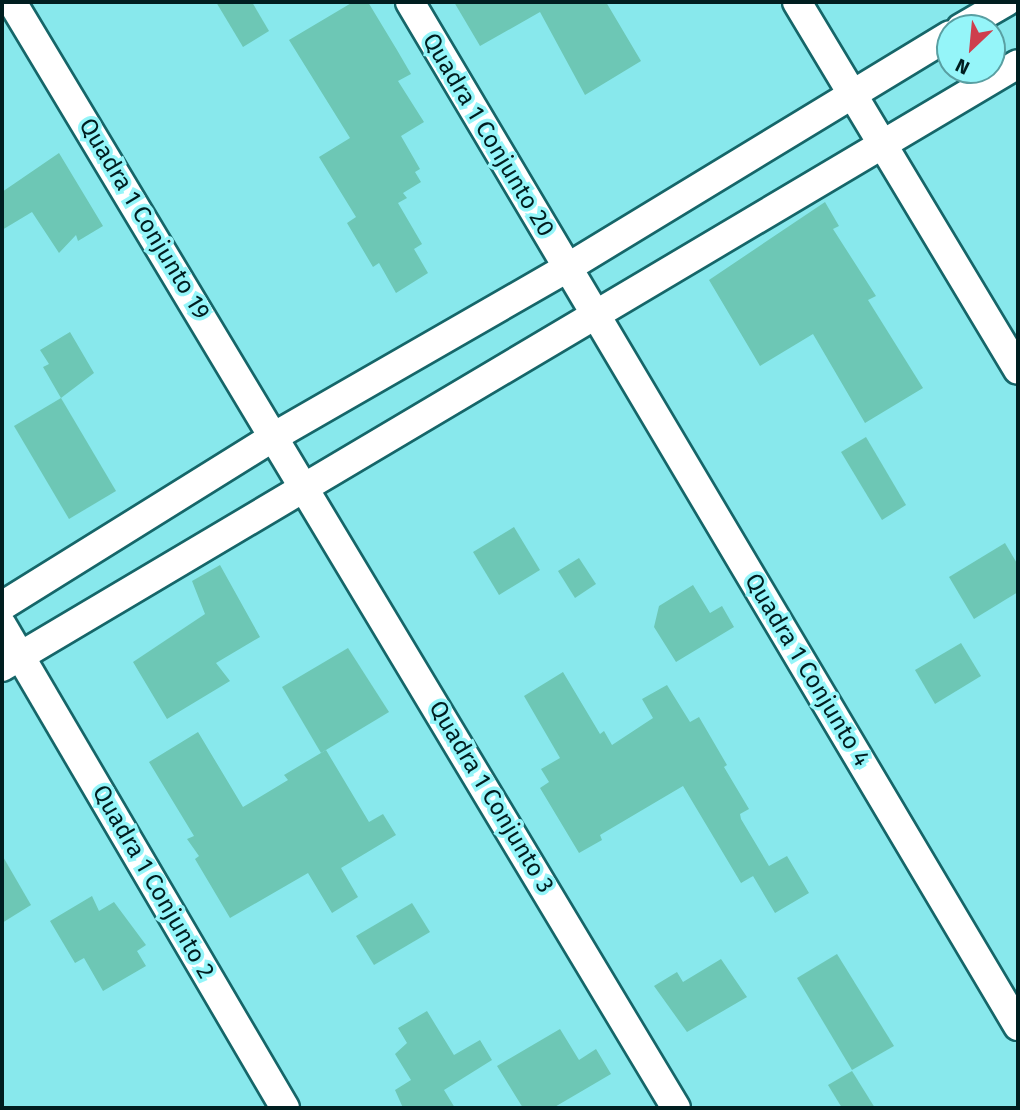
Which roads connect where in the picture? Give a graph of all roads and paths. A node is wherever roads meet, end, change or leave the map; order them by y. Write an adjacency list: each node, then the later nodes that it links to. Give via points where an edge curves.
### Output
1 (12, 2): 13 (street, Quadra 1 Conjunto 19)
2 (410, 2): 10 (street, Quadra 1 Conjunto 20)
3 (797, 2): 8 (street)
4 (1006, 2): 5 (street)
5 (985, 14)
6 (936, 43): 8 (street)
7 (1018, 64): 9 (street)
8 (852, 92): 9 (street); 10 (street)
9 (884, 142): 11 (street); 12 (street)
10 (566, 268): 11 (street, Quadra 1 Conjunto 20); 13 (street)
11 (595, 313): 14 (street); 18 (street, Quadra 1 Conjunto 4)
12 (1018, 370)
13 (275, 436): 14 (street, Quadra 1 Conjunto 19); 15 (street)
14 (306, 486): 17 (street); 20 (street, Quadra 1 Conjunto 3)
15 (2, 607)
16 (2, 625): 17 (street, Quadra 1 Conjunto 2)
17 (11, 661): 19 (street, Quadra 1 Conjunto 2)
18 (1018, 1026)
19 (285, 1108)
20 (676, 1108)

